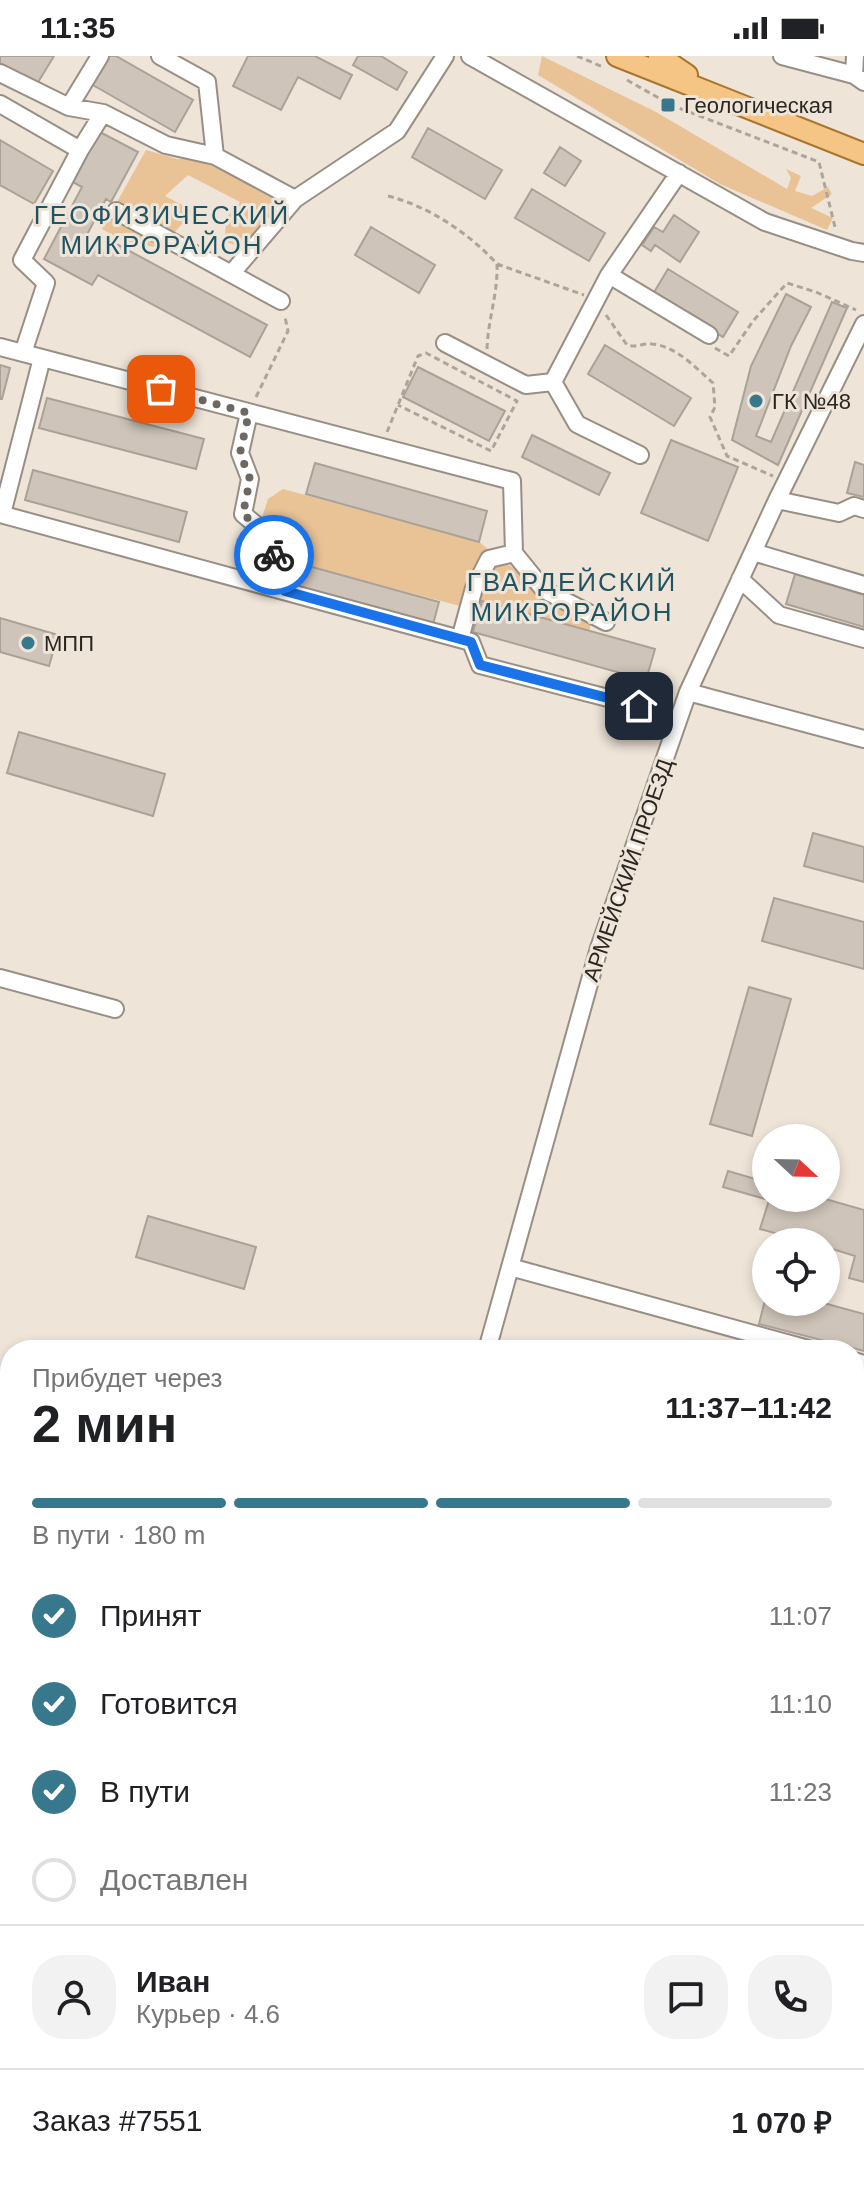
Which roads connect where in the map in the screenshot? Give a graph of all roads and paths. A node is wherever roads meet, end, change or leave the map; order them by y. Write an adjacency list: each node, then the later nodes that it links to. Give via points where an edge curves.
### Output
1 (100, 56): 15 (street)
2 (160, 56): 19 (street, via 207,82)
3 (445, 56): 22 (street, via 397,131)
4 (470, 56): 20 (street)
5 (577, 56): 10 (path)
6 (635, 56): 13 (main road)
7 (659, 56): 13 (main road)
8 (782, 56): 12 (street)
9 (855, 56): 12 (street)
10 (612, 66): 13 (main road); 24 (path, via 671,105 819,162)
11 (0, 73): 15 (street)
12 (859, 79)
13 (720, 97): 18 (main road)
14 (0, 104): 17 (street)
15 (69, 107): 16 (street)
16 (103, 113): 17 (street); 19 (street, via 166,145)
17 (80, 150): 36 (street, via 22,260 46,283)
18 (864, 154)
19 (215, 156): 22 (street)
20 (679, 173): 24 (street, via 765,222); 28 (street)
21 (388, 196): 26 (path, via 451,224)
22 (295, 199): 27 (street)
23 (116, 211): 27 (street)
24 (839, 246): 25 (street)
25 (864, 253)
26 (497, 264): 29 (path); 38 (path)
27 (231, 274): 30 (street)
28 (609, 275): 29 (street); 33 (street)
29 (596, 299): 39 (street); 45 (path, via 627,345 658,345 682,356 713,383 715,407 710,417 727,456)
30 (281, 301): 42 (path, via 288,331)
31 (864, 314): 33 (path, via 787,283 729,356)
32 (864, 324): 45 (street, АРМЕЙСКИЙ ПРОЕЗД)
33 (707, 338)
34 (445, 343): 38 (street)
35 (0, 347): 36 (street)
36 (23, 353): 37 (street)
37 (42, 358): 42 (street); 48 (street)
38 (487, 365): 39 (street, via 526,385); 40 (path)
39 (553, 382): 44 (street, via 577,424)
40 (486, 384): 41 (path, via 426,353 418,356); 41 (path, via 517,401 491,451)
41 (398, 405): 43 (path)
42 (249, 413): 43 (street); 53 (street, via 240,453 250,479 243,514 268,535)
43 (381, 447): 50 (street, via 512,481)
44 (640, 455)
45 (786, 482): 46 (street, АРМЕЙСКИЙ ПРОЕЗД)
46 (777, 500): 47 (street, via 839,513 854,506); 49 (street, АРМЕЙСКИЙ ПРОЕЗД)
47 (864, 509)
48 (1, 514): 53 (street)
49 (753, 552): 51 (street, АРМЕЙСКИЙ ПРОЕЗД); 52 (street)
50 (514, 553): 54 (street, via 544,590); 55 (street, via 489,559 474,588)
51 (740, 579): 56 (street, via 779,615); 57 (street, АРМЕЙСКИЙ ПРОЕЗД)
52 (864, 585)
53 (285, 591): 55 (street)
54 (606, 622)
55 (460, 639): 58 (street, via 471,642 480,665)
56 (864, 639)
57 (688, 692): 59 (street); 62 (street, АРМЕЙСКИЙ ПРОЕЗД, via 599,948)
58 (639, 706)
59 (864, 739)
60 (0, 978): 61 (street)
61 (115, 1009)
62 (510, 1267): 63 (street, АРМЕЙСКИЙ ПРОЕЗД); 64 (street)
63 (490, 1340)
64 (776, 1340)

